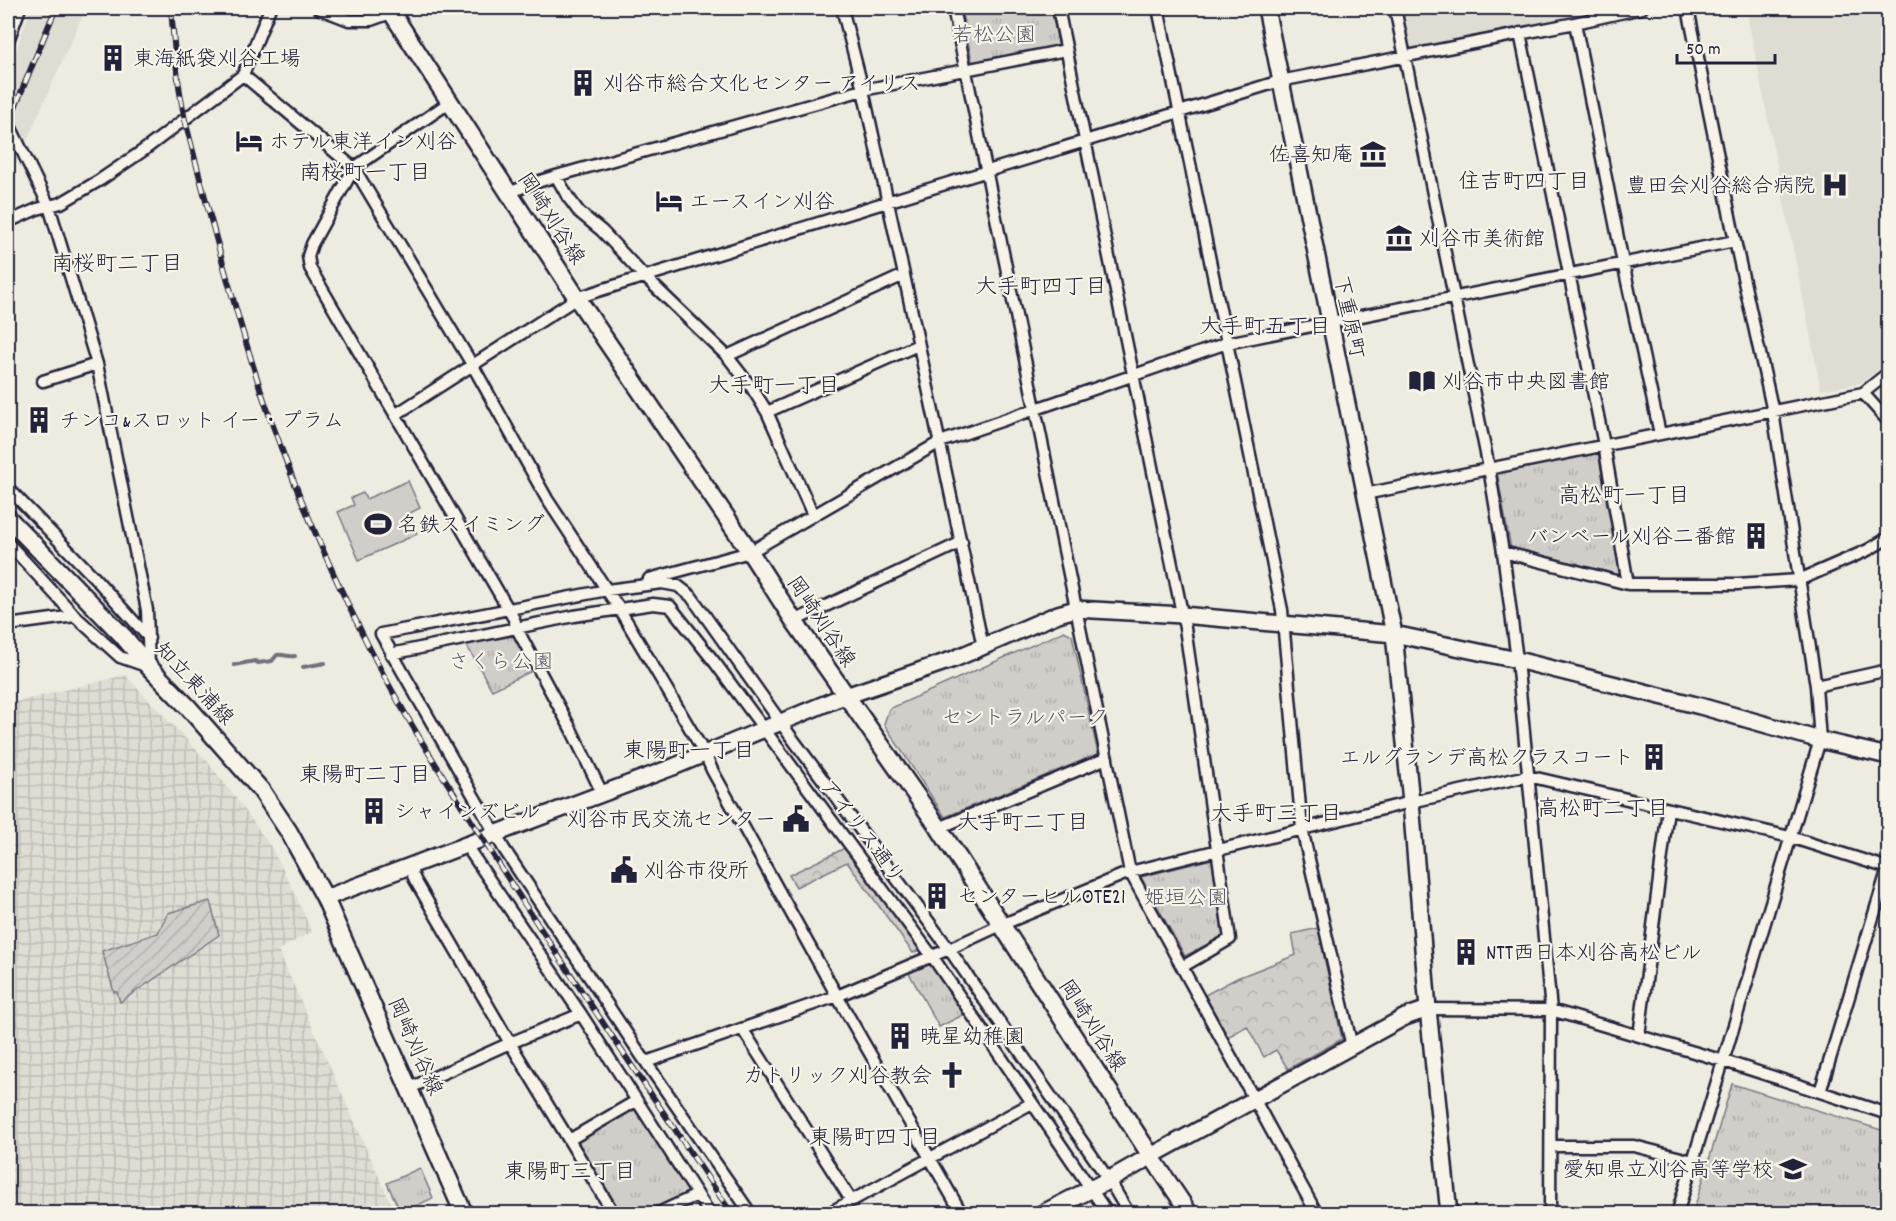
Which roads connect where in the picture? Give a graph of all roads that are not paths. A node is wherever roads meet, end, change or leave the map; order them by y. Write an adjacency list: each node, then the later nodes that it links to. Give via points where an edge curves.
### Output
1 (20, 8): 15 (street)
2 (270, 8): 19 (street)
3 (318, 8): 12 (street, via 349,20 371,20)
4 (842, 8): 21 (street)
5 (952, 8): 18 (street)
6 (1058, 8): 16 (street)
7 (1158, 8): 23 (street)
8 (1266, 8): 20 (street, 下重原町)
9 (1395, 8): 17 (street)
10 (1642, 8): 13 (street)
11 (1688, 8): 33 (street)
12 (396, 9): 22 (main road, 岡崎刈谷線)
13 (1575, 23): 14 (street); 34 (street)
14 (1520, 33): 17 (street); 36 (street)
15 (8, 41)
16 (1066, 50): 18 (street); 25 (street)
17 (1405, 57): 20 (street); 38 (street)
18 (965, 71): 21 (street); 27 (street)
19 (243, 75): 26 (street); 31 (street, via 100,180)
20 (1280, 81): 23 (street); 40 (street, 下重原町)
21 (863, 90): 28 (street); 30 (street)
22 (450, 102): 26 (street); 29 (main road, 岡崎刈谷線)
23 (1178, 112): 25 (street); 41 (street)
24 (8, 122): 31 (street)
25 (1085, 140): 27 (street); 47 (street)
26 (354, 168): 45 (street); 53 (street, via 308,256 310,268)
27 (986, 171): 30 (street); 50 (street)
28 (556, 176): 29 (street); 37 (street, via 579,212)
29 (509, 193): 39 (main road, 岡崎刈谷線)
30 (888, 201): 35 (street); 37 (street)
31 (49, 206): 32 (street); 44 (street)
32 (8, 222)
33 (1735, 241): 34 (street); 52 (street)
34 (1623, 263): 36 (street); 55 (street)
35 (904, 275): 42 (street); 43 (street)
36 (1568, 275): 38 (street); 57 (street)
37 (644, 276): 39 (street); 43 (street)
38 (1453, 297): 40 (street); 58 (street)
39 (577, 298): 45 (street); 66 (main road, 岡崎刈谷線)
40 (1330, 322): 41 (street); 60 (street, 下重原町)
41 (1227, 343): 47 (street); 77 (street)
42 (918, 345): 51 (street); 56 (street)
43 (727, 356): 51 (street)
44 (97, 364): 48 (street); 81 (street, via 147,610)
45 (473, 366): 53 (street); 70 (street, via 547,499)
46 (1888, 373): 49 (street)
47 (1134, 376): 50 (street); 74 (street)
48 (43, 381)
49 (1863, 393): 52 (street); 54 (street)
50 (1034, 410): 56 (street); 72 (street)
51 (767, 412): 61 (street)
52 (1773, 412): 55 (street); 68 (street)
53 (395, 415): 71 (street)
54 (1888, 421)
55 (1660, 434): 57 (street)
56 (939, 442): 61 (street); 64 (street)
57 (1604, 445): 58 (street); 69 (street)
58 (1490, 468): 60 (street); 67 (street)
59 (8, 488): 81 (street)
60 (1365, 494): 80 (street, 下重原町)
61 (813, 515): 66 (street)
62 (8, 518): 85 (main road, 知立東浦線)
63 (1888, 538): 68 (street)
64 (962, 542): 76 (street); 82 (street)
65 (8, 543): 75 (street)
66 (750, 552): 70 (street); 76 (main road, 岡崎刈谷線)
67 (1503, 552): 69 (street); 84 (street)
68 (1799, 579): 69 (street, via 1737,584); 87 (street)
69 (1628, 584)
70 (607, 590): 71 (street); 73 (street); 89 (street, via 662,583 678,586 691,596)
71 (508, 609): 79 (street); 83 (street, via 381,634)
72 (1076, 609): 74 (street); 82 (street); 94 (street)
73 (620, 610): 79 (street); 90 (street, アイリス通り, via 653,604 670,606); 92 (street)
74 (1182, 615): 77 (street); 104 (street)
75 (75, 616): 78 (street); 85 (street, via 120,657)
76 (794, 621): 88 (main road, 岡崎刈谷線)
77 (1283, 624): 80 (street); 100 (street)
78 (8, 625)
79 (517, 628): 83 (street); 96 (street)
80 (1394, 634): 84 (street); 97 (street, 下重原町)
81 (149, 639): 85 (street)
82 (983, 647): 88 (street)
83 (391, 654): 101 (street)
84 (1517, 660): 91 (street); 95 (street)
85 (149, 667): 107 (main road, 知立東浦線, via 261,790)
86 (1888, 670): 87 (street)
87 (1816, 686): 91 (street)
88 (846, 696): 89 (street); 99 (main road, 岡崎刈谷線)
89 (781, 722): 90 (street); 109 (street)
90 (763, 729): 92 (street); 110 (street, アイリス通り)
91 (1820, 740): 93 (street); 102 (street)
92 (705, 754): 96 (street); 112 (street)
93 (1888, 756)
94 (1107, 758): 99 (street); 106 (street)
95 (1528, 776): 97 (street); 98 (street); 114 (street)
96 (602, 794): 101 (street)
97 (1412, 802): 100 (street); 113 (street, 下重原町)
98 (1668, 809): 102 (street); 117 (street)
99 (939, 828): 108 (main road, 岡崎刈谷線)
100 (1302, 829): 104 (street); 119 (street)
101 (495, 833): 103 (street); 121 (street)
102 (1790, 837): 120 (street); 123 (street, via 1888,868)
103 (465, 844): 105 (street); 115 (street)
104 (1217, 851): 106 (street); 111 (street, via 1230,939)
105 (409, 867): 107 (street); 118 (street)
106 (1130, 872): 108 (street); 111 (street)
107 (325, 898): 122 (main road, 岡崎刈谷線)
108 (1000, 925): 109 (street); 130 (main road, 岡崎刈谷線)
109 (949, 949): 110 (street); 133 (street)
110 (932, 956): 112 (street); 126 (street, アイリス通り)
111 (1182, 967): 124 (street)
112 (837, 996): 116 (street); 131 (street)
113 (1428, 1009): 114 (street); 119 (street, via 1405,1017); 149 (street, 下重原町)
114 (1551, 1010): 117 (street); 129 (street)
115 (581, 1014): 118 (street); 125 (street)
116 (743, 1030): 121 (street); 136 (street)
117 (1639, 1036): 120 (street)
118 (510, 1043): 122 (street); 128 (street)
119 (1352, 1047): 124 (street)
120 (1724, 1061): 123 (street); 132 (street)
121 (646, 1062): 141 (street)
122 (410, 1088): 137 (main road, 岡崎刈谷線)
123 (1820, 1092): 127 (street)
124 (1253, 1100): 130 (street); 148 (street)
125 (636, 1101): 128 (street); 135 (street)
126 (1032, 1103): 131 (street); 134 (street, アイリス通り)
127 (1888, 1114)
128 (569, 1140): 138 (street)
129 (1551, 1146): 132 (street, via 1634,1146); 150 (street)
130 (1151, 1156): 133 (main road); 147 (street)
131 (929, 1157): 136 (street); 143 (street)
132 (1693, 1161): 151 (street)
133 (1108, 1180): 134 (main road); 146 (street)
134 (1091, 1189): 144 (main road); 145 (street, アイリス通り)
135 (697, 1195): 139 (street); 140 (street)
136 (851, 1200): 142 (street)
137 (464, 1214)
138 (614, 1214)
139 (656, 1214)
140 (710, 1214)
141 (751, 1214)
142 (827, 1214)
143 (962, 1214)
144 (1042, 1214)
145 (1108, 1214)
146 (1129, 1214)
147 (1190, 1214)
148 (1317, 1214)
149 (1449, 1214)
150 (1550, 1214)
151 (1677, 1214)

